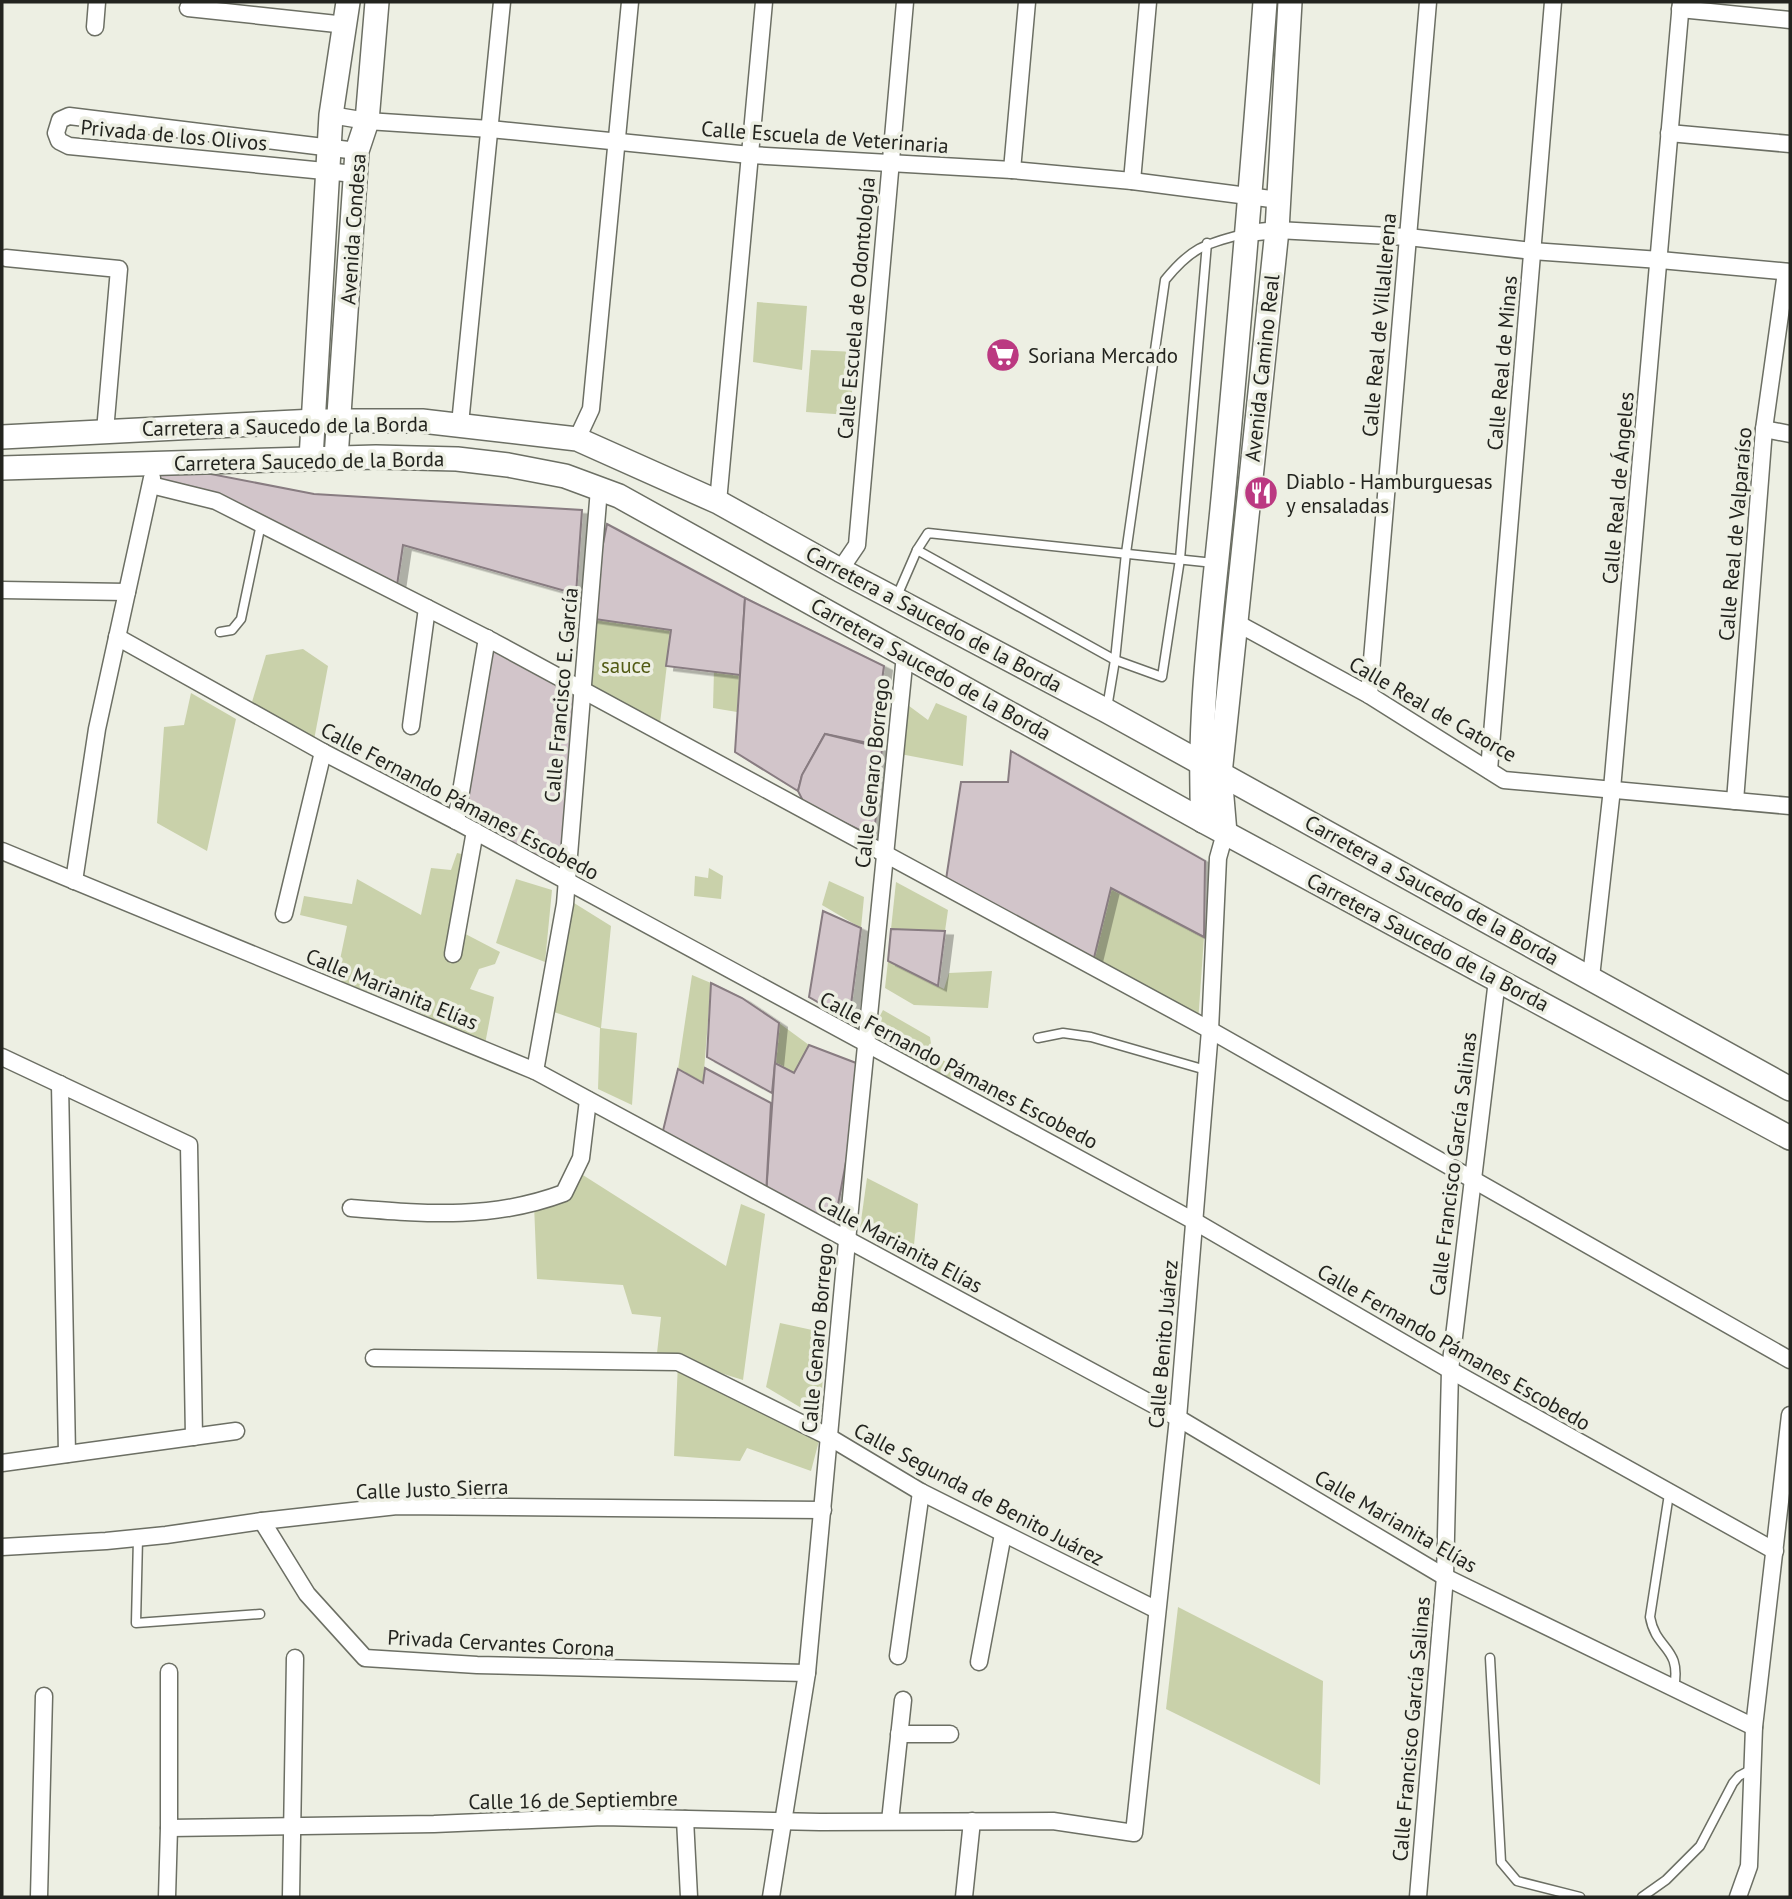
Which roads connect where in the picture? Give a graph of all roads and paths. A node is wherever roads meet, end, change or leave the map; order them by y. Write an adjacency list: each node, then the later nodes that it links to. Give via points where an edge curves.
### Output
1 (97, 2): 17 (street)
2 (377, 2): 19 (street, Avenida Condesa)
3 (502, 2): 21 (street)
4 (630, 2): 24 (street)
5 (764, 2): 27 (street)
6 (905, 2): 30 (street, Calle Escuela de Odontología)
7 (1027, 2): 32 (street)
8 (1148, 2): 33 (street)
9 (1265, 2): 34 (street, Avenida Camino Real)
10 (1290, 2): 35 (street, Avenida Camino Real)
11 (1428, 2): 38 (street, Calle Real de Villallerena)
12 (1553, 2): 40 (street, Calle Real de Minas)
13 (1681, 5): 16 (street); 22 (street, Calle Real de Ángeles)
14 (188, 8): 15 (street)
15 (347, 13): 18 (street, Avenida Condesa)
16 (1790, 20)
17 (94, 27)
18 (331, 115): 19 (street, Calle Escuela de Veterinaria); 28 (street, Avenida Condesa)
19 (367, 121): 21 (street, Calle Escuela de Veterinaria); 29 (street, Avenida Condesa)
20 (170, 128): 23 (street, Privada de los Olivos); 26 (street); 26 (street, Privada de los Olivos, via 69,116 60,120 55,133 69,146)
21 (489, 129): 24 (street, Calle Escuela de Veterinaria); 46 (street)
22 (1669, 132): 25 (street); 42 (street, Calle Real de Ángeles)
23 (281, 142): 28 (street, Privada de los Olivos); 31 (street)
24 (618, 142): 27 (street, Calle Escuela de Veterinaria); 51 (street, via 591,409)
25 (1790, 144)
26 (166, 155): 31 (street, Privada de los Olivos)
27 (750, 155): 30 (street, Calle Escuela de Veterinaria); 57 (street)
28 (329, 159): 29 (street); 29 (street); 31 (street, Privada de los Olivos); 44 (street, Avenida Condesa)
29 (356, 163): 45 (street, Avenida Condesa)
30 (890, 164): 32 (street, Calle Escuela de Veterinaria); 64 (street, Calle Escuela de Odontología, via 857,545)
31 (279, 166)
32 (1012, 170): 33 (street, Calle Escuela de Veterinaria)
33 (1132, 181): 34 (street, Calle Escuela de Veterinaria)
34 (1251, 196): 35 (street, Calle Escuela de Veterinaria); 37 (street, Avenida Camino Real)
35 (1279, 200): 36 (street, Avenida Camino Real)
36 (1277, 230): 37 (street); 38 (street); 63 (street, Avenida Camino Real)
37 (1248, 233): 39 (lane); 62 (street, Avenida Camino Real)
38 (1408, 237): 40 (street); 76 (street, Calle Real de Villallerena)
39 (1207, 243): 60 (lane, via 1183,258 1165,280); 61 (lane)
40 (1532, 251): 42 (street); 81 (street, Calle Real de Minas)
41 (6, 258): 48 (street, via 119,269)
42 (1660, 260): 43 (street); 82 (street, Calle Real de Ángeles)
43 (1788, 272): 47 (street, Calle Real de Valparaíso)
44 (315, 421): 45 (street, Carretera a Saucedo de la Borda); 48 (street, Carretera a Saucedo de la Borda); 52 (street, Avenida Condesa)
45 (340, 422): 46 (street, Carretera a Saucedo de la Borda); 53 (street, Avenida Condesa)
46 (460, 424): 51 (street, Carretera a Saucedo de la Borda)
47 (1764, 429): 49 (street); 83 (street, Calle Real de Valparaíso)
48 (105, 431): 50 (street, Carretera a Saucedo de la Borda)
49 (1790, 434)
50 (2, 437)
51 (577, 439): 57 (street, Carretera a Saucedo de la Borda)
52 (311, 458): 53 (street, Carretera Saucedo de la Borda); 55 (street, Carretera Saucedo de la Borda)
53 (336, 458): 56 (street, Carretera Saucedo de la Borda, via 470,461 565,476)
54 (2, 467): 55 (street, Carretera Saucedo de la Borda)
55 (152, 474): 58 (street); 66 (street)
56 (599, 488): 73 (street, Carretera Saucedo de la Borda); 75 (street, Calle Francisco E. García)
57 (718, 502): 64 (street, Carretera a Saucedo de la Borda)
58 (261, 524): 68 (street); 70 (lane, via 241,619 232,630)
59 (917, 550): 60 (lane, via 928,533); 67 (lane); 74 (lane)
60 (1126, 553): 61 (lane); 74 (lane)
61 (1180, 559): 62 (lane); 74 (lane, via 1162,677)
62 (1217, 563): 63 (lane); 80 (street, Avenida Camino Real, via 1210,630)
63 (1241, 565): 69 (street, Avenida Camino Real)
64 (840, 570): 67 (street, Carretera a Saucedo de la Borda)
65 (2, 590): 66 (street)
66 (127, 592): 71 (street)
67 (895, 599): 77 (street, Carretera a Saucedo de la Borda)
68 (427, 608): 72 (street); 78 (street)
69 (1235, 622): 76 (street, Calle Real de Catorce); 80 (street, Avenida Camino Real)
70 (220, 632)
71 (117, 637): 79 (street, Calle Fernando Pámanes Escobedo); 92 (street, via 97,729)
72 (487, 638): 75 (street); 85 (street)
73 (905, 655): 86 (street, Carretera Saucedo de la Borda); 90 (street, Calle Genaro Borrego)
74 (1115, 660): 77 (lane)
75 (582, 690): 90 (street); 93 (street, Calle Francisco E. García)
76 (1368, 695): 81 (street, Calle Real de Catorce)
77 (1107, 711): 80 (street, Carretera a Saucedo de la Borda)
78 (411, 726)
79 (323, 751): 85 (street, Calle Fernando Pámanes Escobedo); 94 (street)
80 (1210, 769): 86 (street); 88 (street); 96 (street, Carretera a Saucedo de la Borda)
81 (1489, 770): 82 (street, Calle Real de Catorce, via 1504,780)
82 (1612, 789): 83 (street, Calle Real de Catorce); 96 (street, Calle Real de Ángeles)
83 (1735, 801): 84 (street, Calle Real de Catorce)
84 (1790, 806)
85 (456, 821): 87 (street, Calle Fernando Pámanes Escobedo)
86 (1203, 821): 88 (street, Carretera Saucedo de la Borda); 91 (street, Calle Benito Juárez)
87 (475, 831): 93 (street, Calle Fernando Pámanes Escobedo); 95 (street)
88 (1225, 833): 91 (street, Calle Benito Juárez); 97 (street, Carretera Saucedo de la Borda)
89 (2, 851): 92 (street, Calle Marianita Elías)
90 (885, 854): 98 (street); 100 (street, Calle Genaro Borrego)
91 (1218, 858): 98 (street, Calle Benito Juárez)
92 (74, 881): 103 (street, Calle Marianita Elías)
93 (567, 881): 100 (street, Calle Fernando Pámanes Escobedo); 103 (street, Calle Francisco E. García)
94 (284, 914)
95 (453, 954)
96 (1591, 977): 105 (street, Carretera a Saucedo de la Borda)
97 (1497, 980): 107 (street, Carretera Saucedo de la Borda); 108 (street, Calle Francisco García Salinas)
98 (1210, 1030): 102 (street, Calle Benito Juárez); 108 (street)
99 (1038, 1038): 102 (lane, via 1063,1033 1091,1037)
100 (866, 1043): 110 (street, Calle Fernando Pámanes Escobedo); 111 (street, Calle Genaro Borrego)
101 (2, 1056): 104 (street)
102 (1206, 1070): 110 (street, Calle Benito Juárez)
103 (535, 1071): 106 (street, Calle Marianita Elías)
104 (60, 1084): 118 (street, via 189,1145); 120 (street)
105 (1790, 1089)
106 (588, 1100): 109 (street, via 581,1158 564,1193 534,1205 486,1212 435,1215); 111 (street, Calle Marianita Elías)
107 (1790, 1138)
108 (1471, 1180): 113 (street); 114 (street, Calle Francisco García Salinas)
109 (351, 1208)
110 (1194, 1221): 114 (street, Calle Fernando Pámanes Escobedo); 116 (street, Calle Benito Juárez)
111 (847, 1239): 116 (street, Calle Marianita Elías); 119 (street, Calle Genaro Borrego)
112 (374, 1358): 119 (street, Calle Segunda de Benito Juárez, via 678,1362)
113 (1790, 1360)
114 (1450, 1370): 123 (street, Calle Fernando Pámanes Escobedo); 130 (street, Calle Francisco García Salinas)
115 (1790, 1415): 129 (street)
116 (1178, 1418): 130 (street, Calle Marianita Elías); 131 (street, Calle Benito Juárez)
117 (236, 1431): 118 (street)
118 (194, 1437): 120 (street)
119 (828, 1437): 122 (street, Calle Segunda de Benito Juárez); 124 (street, Calle Genaro Borrego)
120 (67, 1454): 121 (street)
121 (2, 1463)
122 (921, 1492): 126 (street, Calle Segunda de Benito Juárez); 133 (street)
123 (1669, 1494): 129 (street, Calle Fernando Pámanes Escobedo); 139 (lane, via 1650,1618 1652,1629 1676,1662)
124 (822, 1510): 125 (street, Calle Justo Sierra, via 397,1506); 138 (street, Calle Genaro Borrego)
125 (262, 1521): 127 (street, Calle Justo Sierra); 138 (street, Privada Cervantes Corona, via 307,1594 365,1658)
126 (1003, 1534): 131 (street, Calle Segunda de Benito Juárez); 136 (street)
127 (138, 1538): 128 (street, Calle Justo Sierra); 132 (lane, via 136,1623)
128 (2, 1547)
129 (1775, 1551): 142 (street)
130 (1446, 1577): 139 (street, Calle Marianita Elías); 159 (street, Calle Francisco García Salinas)
131 (1157, 1611): 152 (street, Calle Benito Juárez)
132 (260, 1614)
133 (898, 1656)
134 (295, 1658): 150 (street)
135 (1490, 1658): 160 (lane, via 1501,1862 1517,1881)
136 (979, 1662)
137 (169, 1672): 151 (street)
138 (807, 1673): 147 (street, Calle Genaro Borrego)
139 (1674, 1688): 142 (street, Calle Marianita Elías)
140 (44, 1696): 153 (street)
141 (903, 1700): 143 (street)
142 (1754, 1727): 145 (street)
143 (899, 1734): 144 (street); 148 (street)
144 (950, 1734)
145 (1752, 1769): 161 (lane, via 1733,1783 1700,1846); 162 (street, via 1749,1866)
146 (685, 1819): 147 (street, Calle 16 de Septiembre); 150 (street, Calle 16 de Septiembre); 156 (street)
147 (785, 1821): 148 (street, Calle 16 de Septiembre); 157 (street, Calle Genaro Borrego)
148 (890, 1821): 149 (street, Calle 16 de Septiembre)
149 (972, 1821): 152 (street, Calle 16 de Septiembre, via 1053,1821); 158 (street)
150 (290, 1826): 151 (street, Calle 16 de Septiembre); 155 (street)
151 (169, 1828): 154 (street)
152 (1134, 1833)
153 (39, 1897)
154 (167, 1897)
155 (290, 1897)
156 (689, 1897)
157 (771, 1897)
158 (964, 1897)
159 (1418, 1897)
160 (1580, 1897)
161 (1642, 1897)
162 (1738, 1897)

